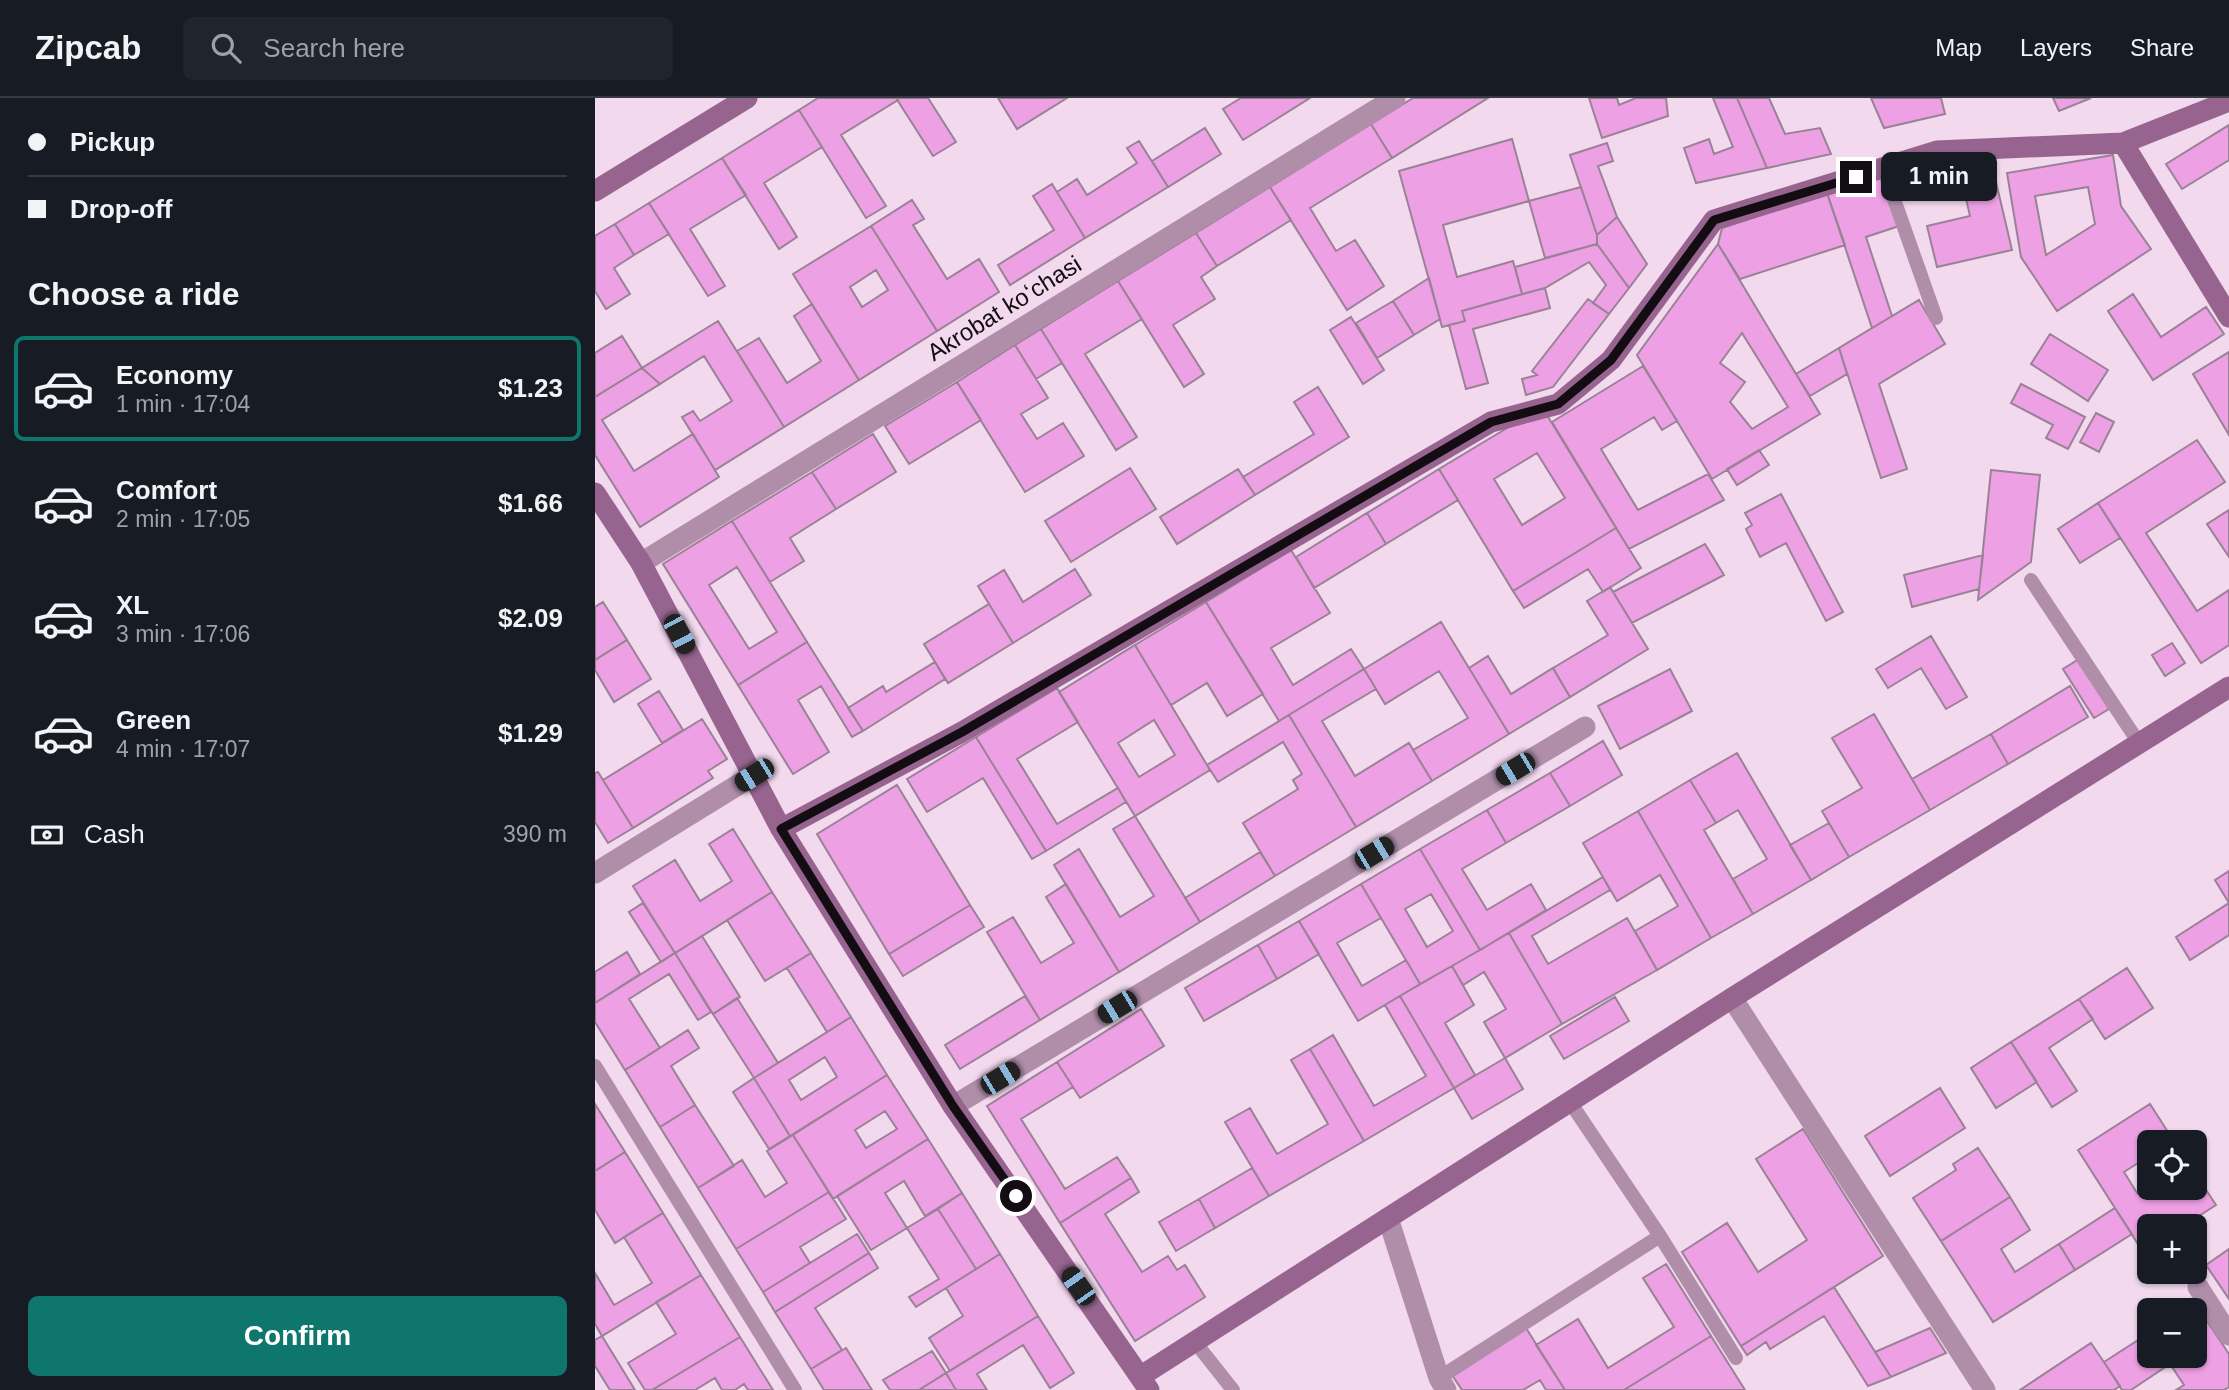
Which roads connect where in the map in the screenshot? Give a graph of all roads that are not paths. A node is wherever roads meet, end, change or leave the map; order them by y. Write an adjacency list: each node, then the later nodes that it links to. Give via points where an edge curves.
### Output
1 (747, 98): 6 (street)
2 (1395, 98): 10 (street, Akrobat koʻchasi)
3 (2229, 101): 4 (street)
4 (2123, 143): 5 (street, via 1937,151); 7 (street)
5 (1883, 168): 8 (lane); 16 (street, via 1714,220 1611,360 1558,404 1491,422 962,732)
6 (595, 191)
7 (2229, 317)
8 (1935, 318)
9 (595, 493): 10 (street)
10 (641, 563): 15 (street)
11 (2031, 580): 14 (lane)
12 (2229, 687): 14 (street)
13 (1585, 727): 21 (street)
14 (2139, 743): 18 (street)
15 (754, 775): 16 (street); 17 (street)
16 (781, 829): 21 (street)
17 (595, 873)
18 (1733, 998): 20 (street); 32 (street)
19 (595, 1066): 30 (lane)
20 (1570, 1102): 22 (street); 23 (lane)
21 (953, 1106): 28 (street)
22 (1388, 1218): 26 (street); 29 (street)
23 (1660, 1236): 27 (lane); 29 (lane)
24 (2198, 1287): 25 (street)
25 (2229, 1335)
26 (1195, 1342): 28 (street); 31 (lane)
27 (1736, 1358)
28 (1145, 1383)
29 (1443, 1384)
30 (795, 1390)
31 (1233, 1390)
32 (1985, 1390)

